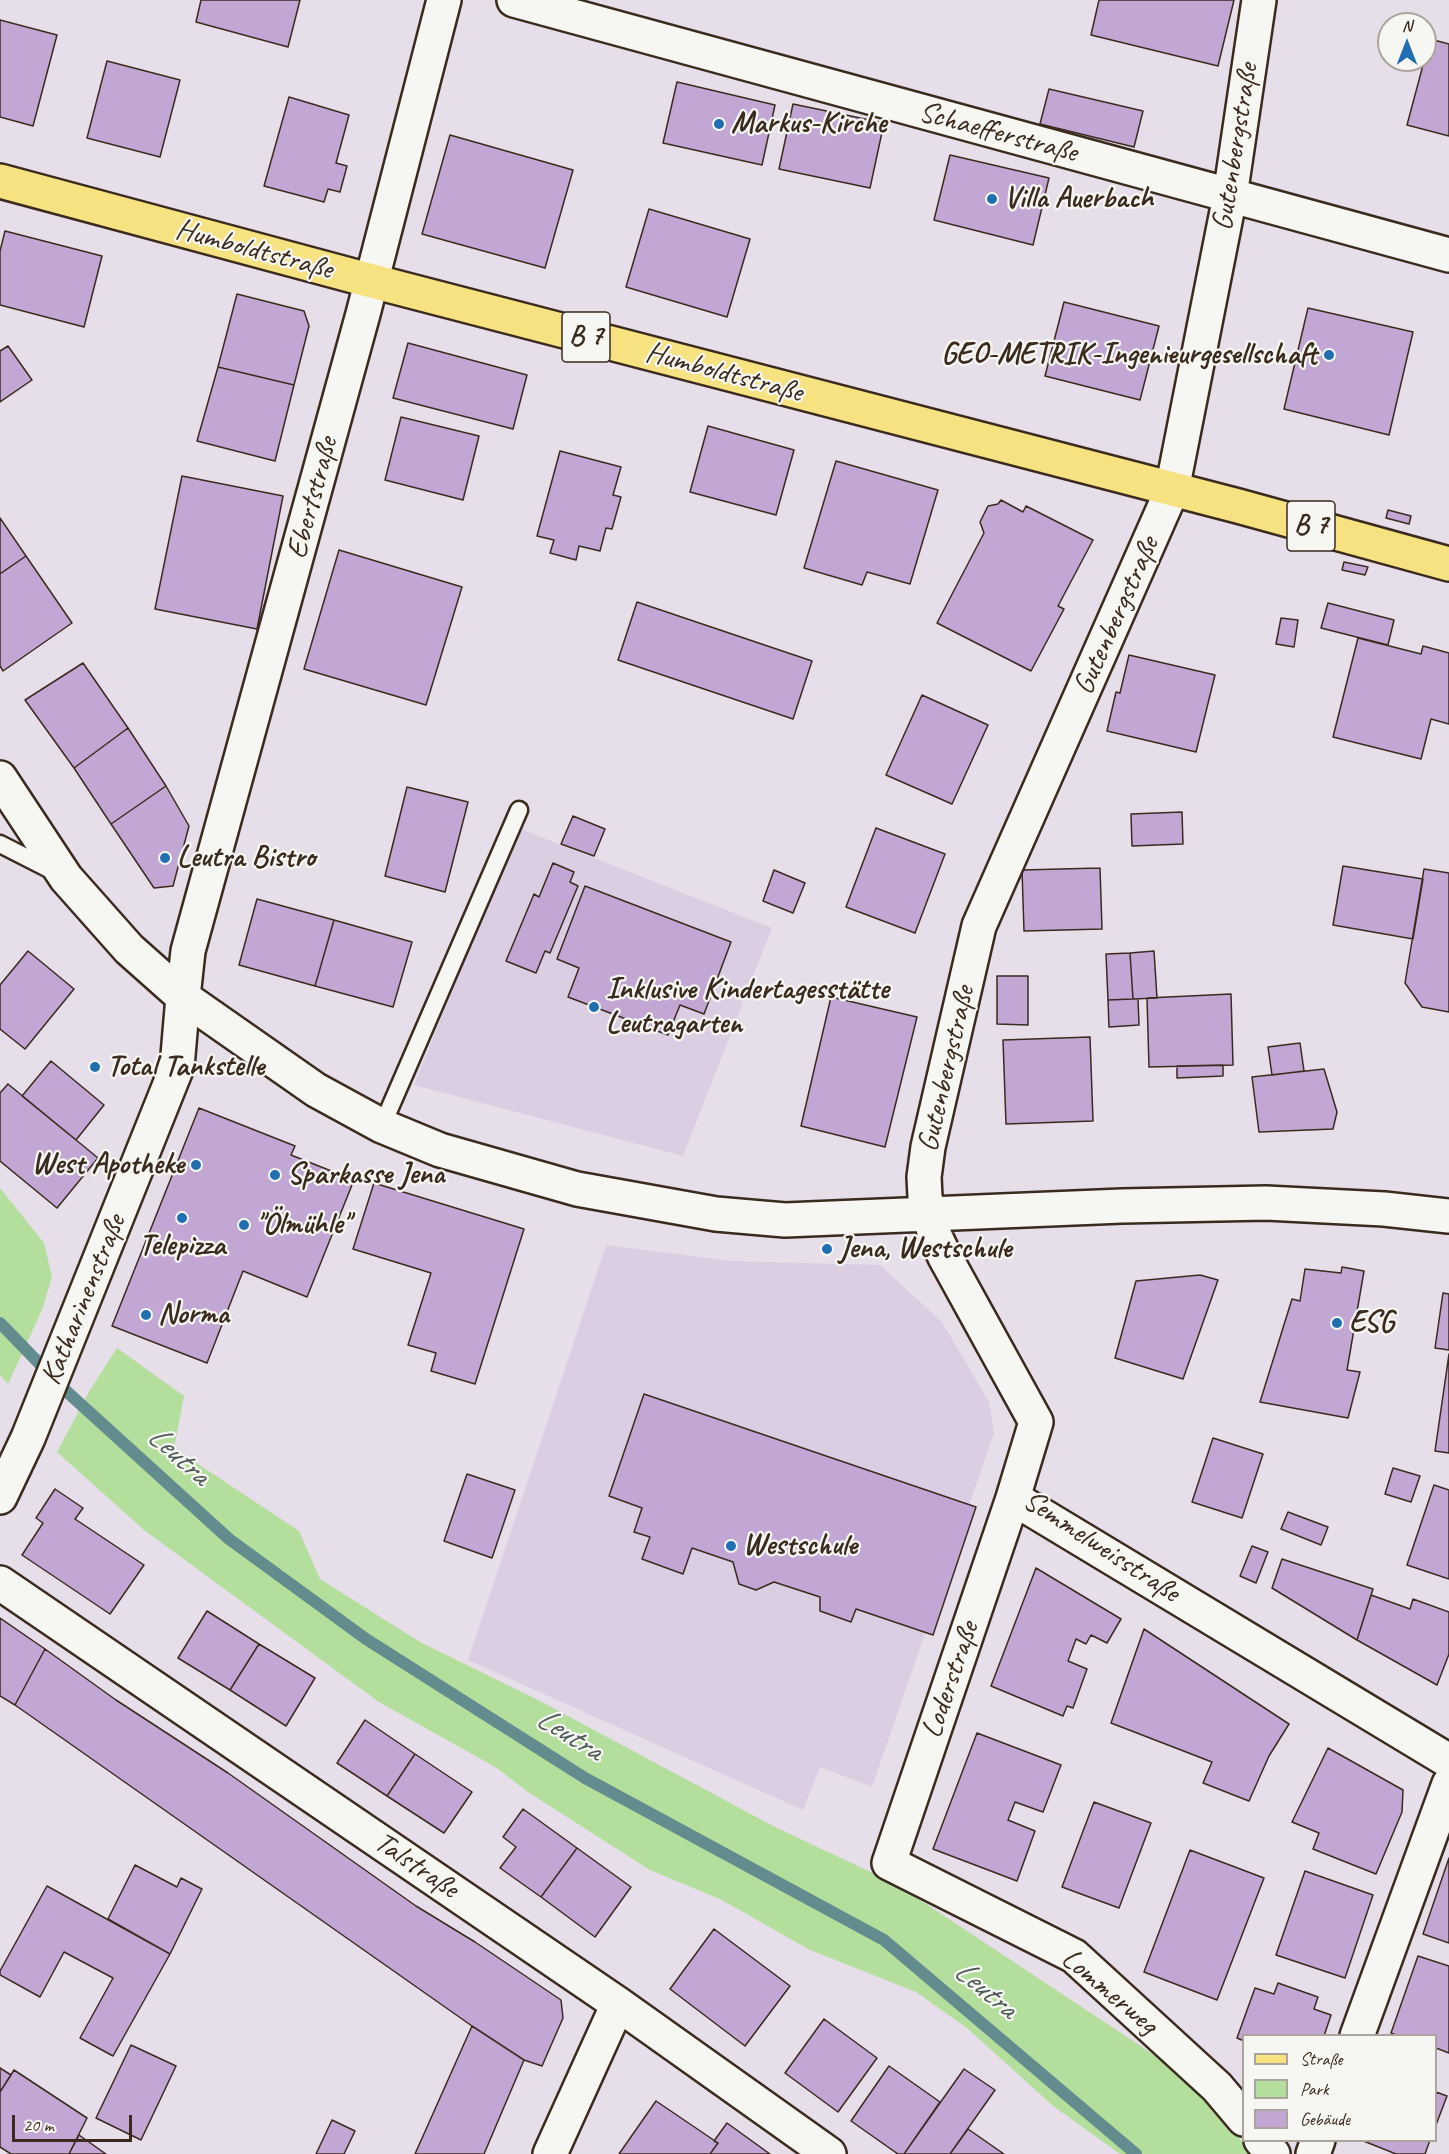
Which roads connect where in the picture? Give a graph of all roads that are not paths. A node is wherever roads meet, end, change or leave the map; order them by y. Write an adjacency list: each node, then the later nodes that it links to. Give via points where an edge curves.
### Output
1 (444, 0): 7 (street, Ebertstraße)
2 (514, 0): 5 (street, Schaefferstraße)
3 (1259, 0): 5 (street, Gutenbergstraße)
4 (0, 181): 7 (main road, Humboldtstraße / B 7)
5 (1230, 196): 6 (street, Schaefferstraße); 8 (street, Gutenbergstraße)
6 (1449, 255)
7 (372, 281): 8 (main road, Humboldtstraße / B 7); 14 (street, Ebertstraße, via 189,951)
8 (1172, 490): 9 (main road, Humboldtstraße / B 7); 16 (street, Gutenbergstraße, via 979,926 928,1147 924,1197)
9 (1449, 564)
10 (0, 778): 13 (street)
11 (519, 810): 15 (lane)
12 (0, 844): 13 (lane)
13 (66, 878): 14 (street, via 129,949)
14 (183, 997): 15 (street, via 316,1090); 18 (street, Katharinenstraße, via 177,1067 28,1438)
15 (382, 1126): 16 (street, via 440,1150 557,1184 716,1214 785,1220)
16 (929, 1215): 17 (street, via 1266,1203); 19 (street, Semmelweisstraße, via 945,1257 1036,1422)
17 (1449, 1216)
18 (0, 1497)
19 (1013, 1498): 21 (street, Semmelweisstraße); 23 (street, Loderstraße)
20 (0, 1583): 24 (street, Talstraße)
21 (1449, 1761)
22 (1449, 1784): 25 (street)
23 (889, 1863): 26 (street, Lommerweg, via 1074,1956 1217,2087)
24 (618, 2004): 28 (street); 29 (street, Talstraße)
25 (1358, 2034)
26 (1242, 2117)
27 (1263, 2142): 30 (street)
28 (550, 2154)
29 (829, 2154)
30 (1273, 2154)

